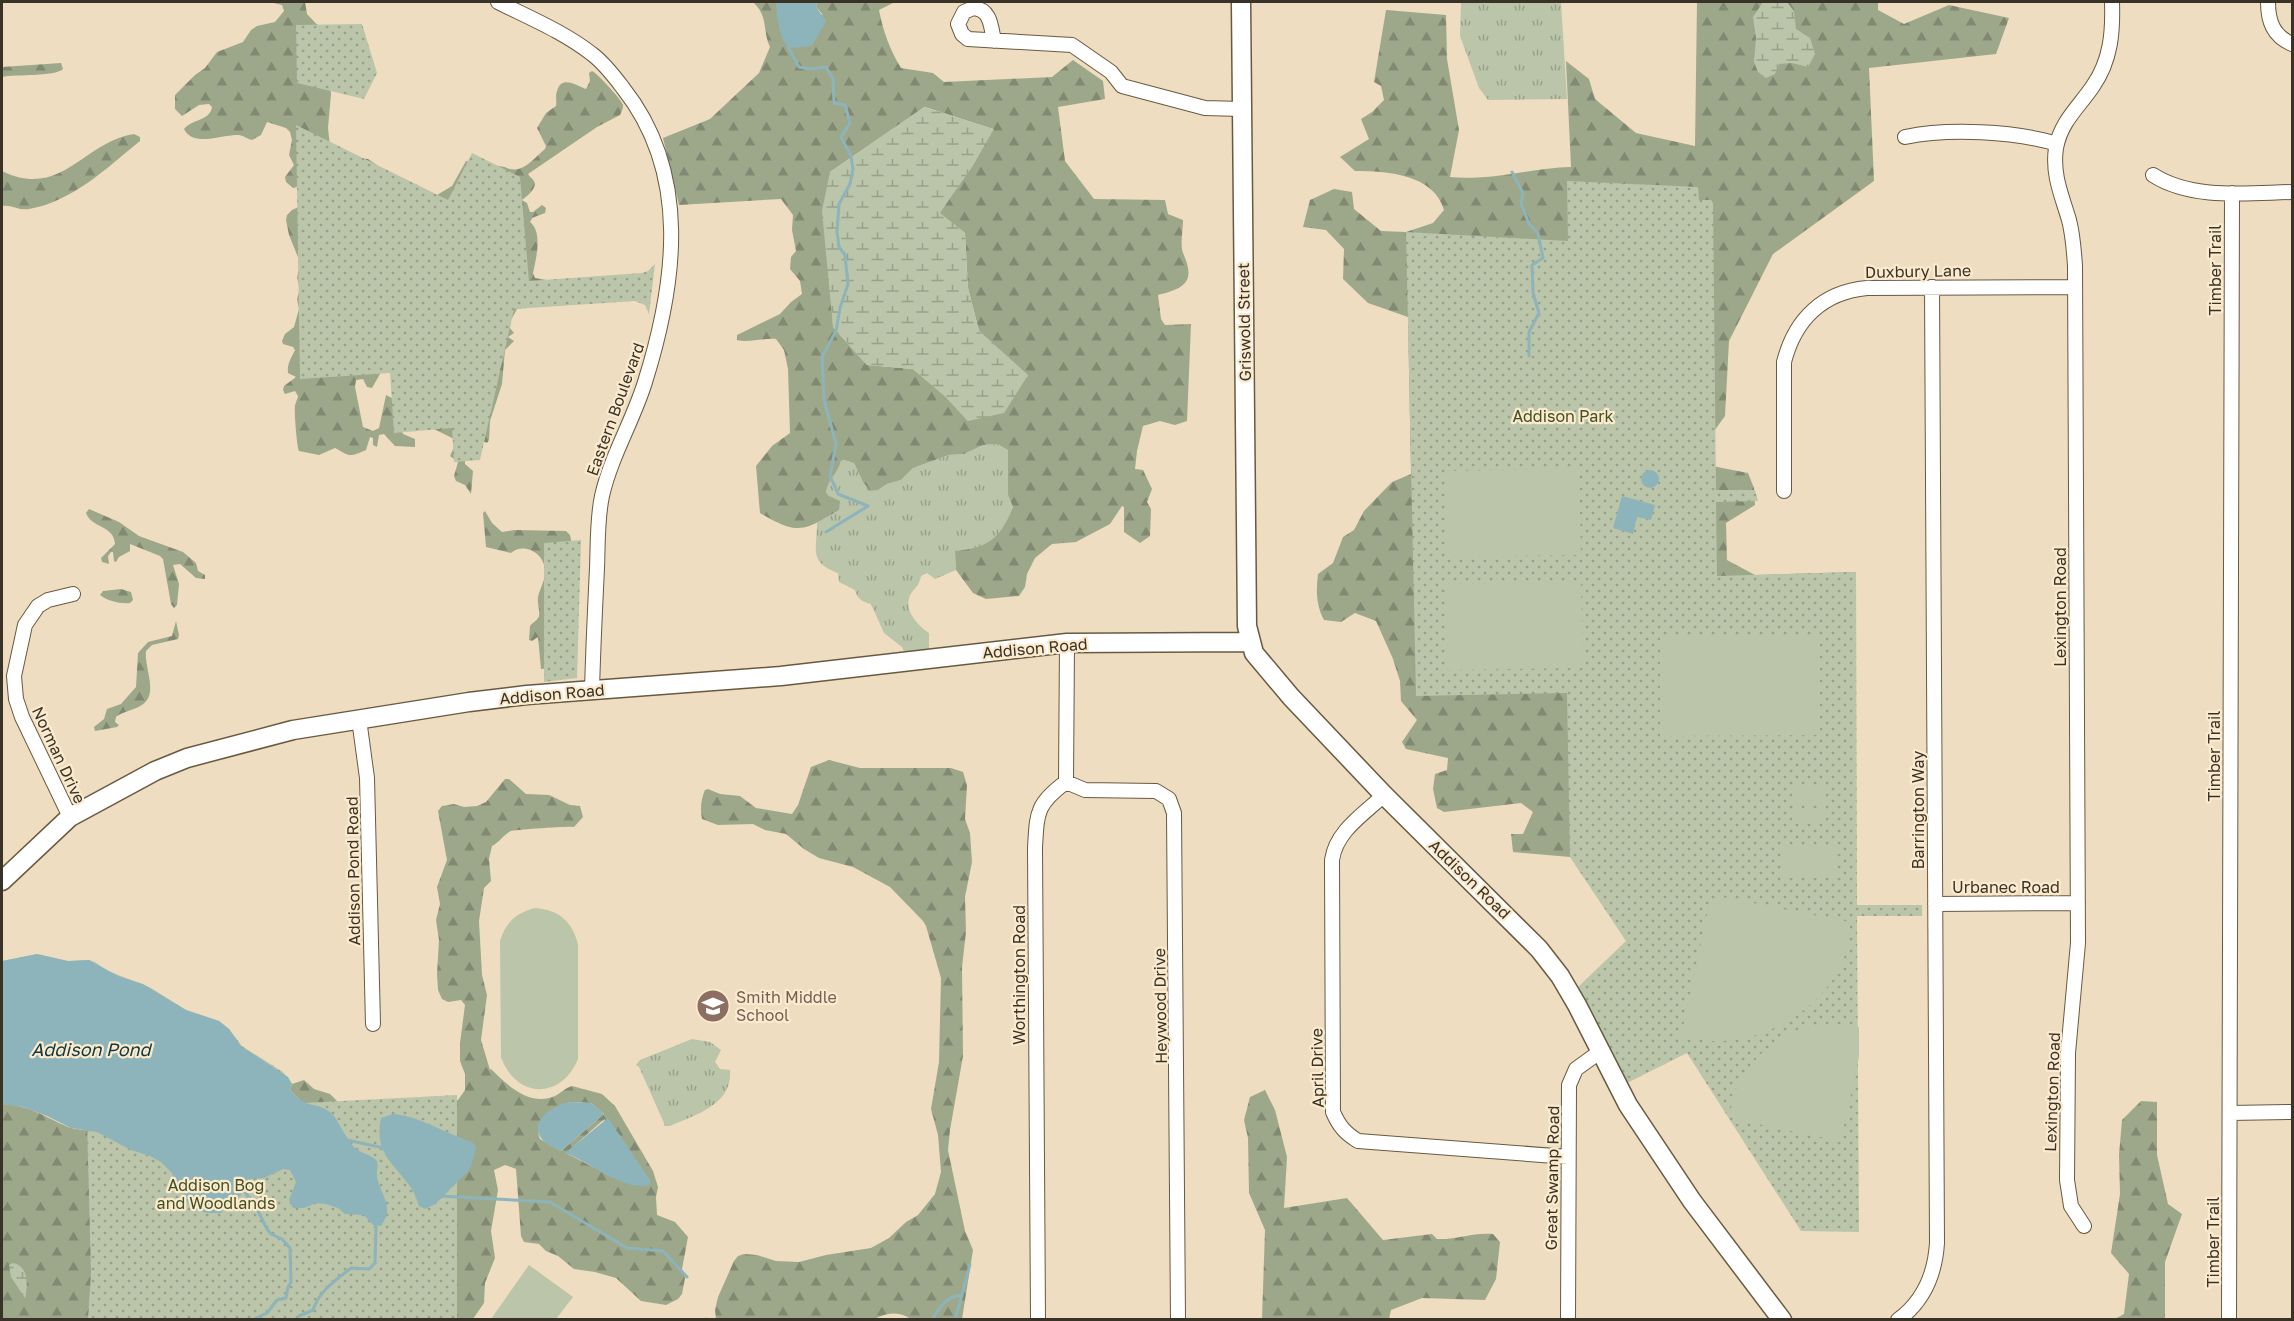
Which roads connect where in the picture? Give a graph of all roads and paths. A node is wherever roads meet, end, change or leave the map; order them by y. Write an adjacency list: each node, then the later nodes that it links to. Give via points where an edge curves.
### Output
1 (498, 2): 19 (street, Eastern Boulevard, via 562,34 613,75 645,119 661,155 670,194 672,247 660,328 644,385 602,497)
2 (1241, 2): 7 (main road, Griswold Street)
3 (2112, 2): 9 (street, Lexington Road, via 2111,42 2104,65 2066,120)
4 (2268, 2): 6 (street, via 2274,31)
5 (994, 41): 7 (street, via 1072,45 1111,72 1122,86 1195,106)
6 (2292, 44)
7 (1241, 109): 17 (main road, Griswold Street)
8 (1905, 137): 9 (street, via 2001,133)
9 (2057, 144): 13 (street, Lexington Road, via 2056,177 2072,237)
10 (2153, 175): 12 (street, via 2187,190)
11 (2292, 192): 12 (street)
12 (2232, 193): 30 (street, Timber Trail)
13 (2075, 286): 14 (street, Duxbury Lane); 25 (street, Lexington Road)
14 (1932, 287): 15 (street, Duxbury Lane, via 1846,291 1820,303 1800,324 1783,372); 26 (street, Barrington Way)
15 (1784, 491)
16 (73, 594): 23 (street, Norman Drive, via 38,606 25,625 14,676 22,717)
17 (1250, 642): 18 (main road, Addison Road); 22 (main road, Addison Road, via 1269,673)
18 (1067, 643): 19 (main road, Addison Road, via 804,674); 21 (street)
19 (592, 691): 20 (main road, Addison Road, via 469,702)
20 (359, 719): 23 (main road, Addison Road, via 270,735 187,758); 27 (street, Addison Pond Road, via 367,778)
21 (1066, 782): 33 (street, Worthington Road, via 1047,796 1039,813 1035,848); 34 (street, Heywood Drive, via 1085,790 1156,791 1169,799 1174,813)
22 (1384, 795): 28 (main road, Addison Road, via 1539,949 1560,976); 31 (street, April Drive, via 1341,835 1332,860 1333,1112 1338,1124 1358,1141)
23 (70, 817): 24 (main road, Addison Road)
24 (2, 881)
25 (2078, 903): 26 (street, Urbanec Road); 32 (street, Lexington Road, via 2077,966 2068,1053 2067,1180 2071,1206)
26 (1935, 904): 37 (street, Barrington Way, via 1936,1253 1923,1294)
27 (373, 1024)
28 (1601, 1051): 31 (street, Great Swamp Road, via 1580,1065 1571,1079); 36 (main road, Addison Road, via 1628,1105 1692,1201)
29 (2292, 1112): 30 (street)
30 (2230, 1113): 38 (street, Timber Trail)
31 (1568, 1157): 35 (street, Great Swamp Road)
32 (2084, 1226)
33 (1038, 1320)
34 (1178, 1320)
35 (1568, 1320)
36 (1782, 1320)
37 (1898, 1320)
38 (2229, 1320)

